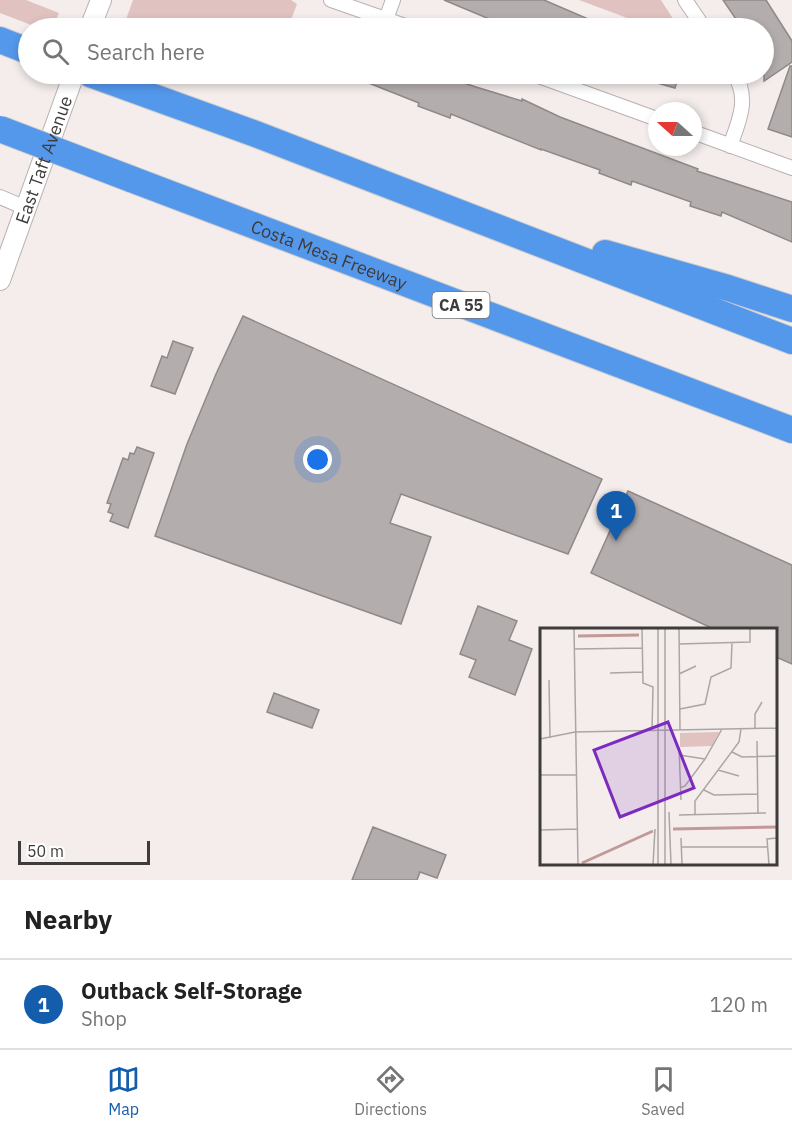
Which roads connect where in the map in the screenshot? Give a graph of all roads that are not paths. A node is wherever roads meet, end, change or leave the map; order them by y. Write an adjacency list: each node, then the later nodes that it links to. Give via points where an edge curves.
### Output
1 (101, 0): 5 (main road)
2 (331, 0): 6 (street)
3 (393, 0): 7 (street)
4 (685, 0): 8 (street)
5 (94, 18)
6 (383, 18)
7 (386, 18)
8 (697, 18)
9 (0, 40): 10 (highway)
10 (18, 47)
11 (70, 84): 21 (main road, East Taft Avenue)
12 (117, 84): 22 (highway)
13 (561, 84): 15 (street)
14 (739, 84): 18 (street, via 743,105)
15 (648, 116)
16 (0, 129): 26 (highway, Costa Mesa Freeway / CA 55, bridge)
17 (702, 135): 18 (street)
18 (730, 146): 19 (street)
19 (792, 168)
20 (0, 197): 21 (street)
21 (26, 208): 23 (main road, East Taft Avenue)
22 (455, 211): 24 (highway); 25 (highway)
23 (0, 280)
24 (792, 309)
25 (792, 341)
26 (792, 430)

